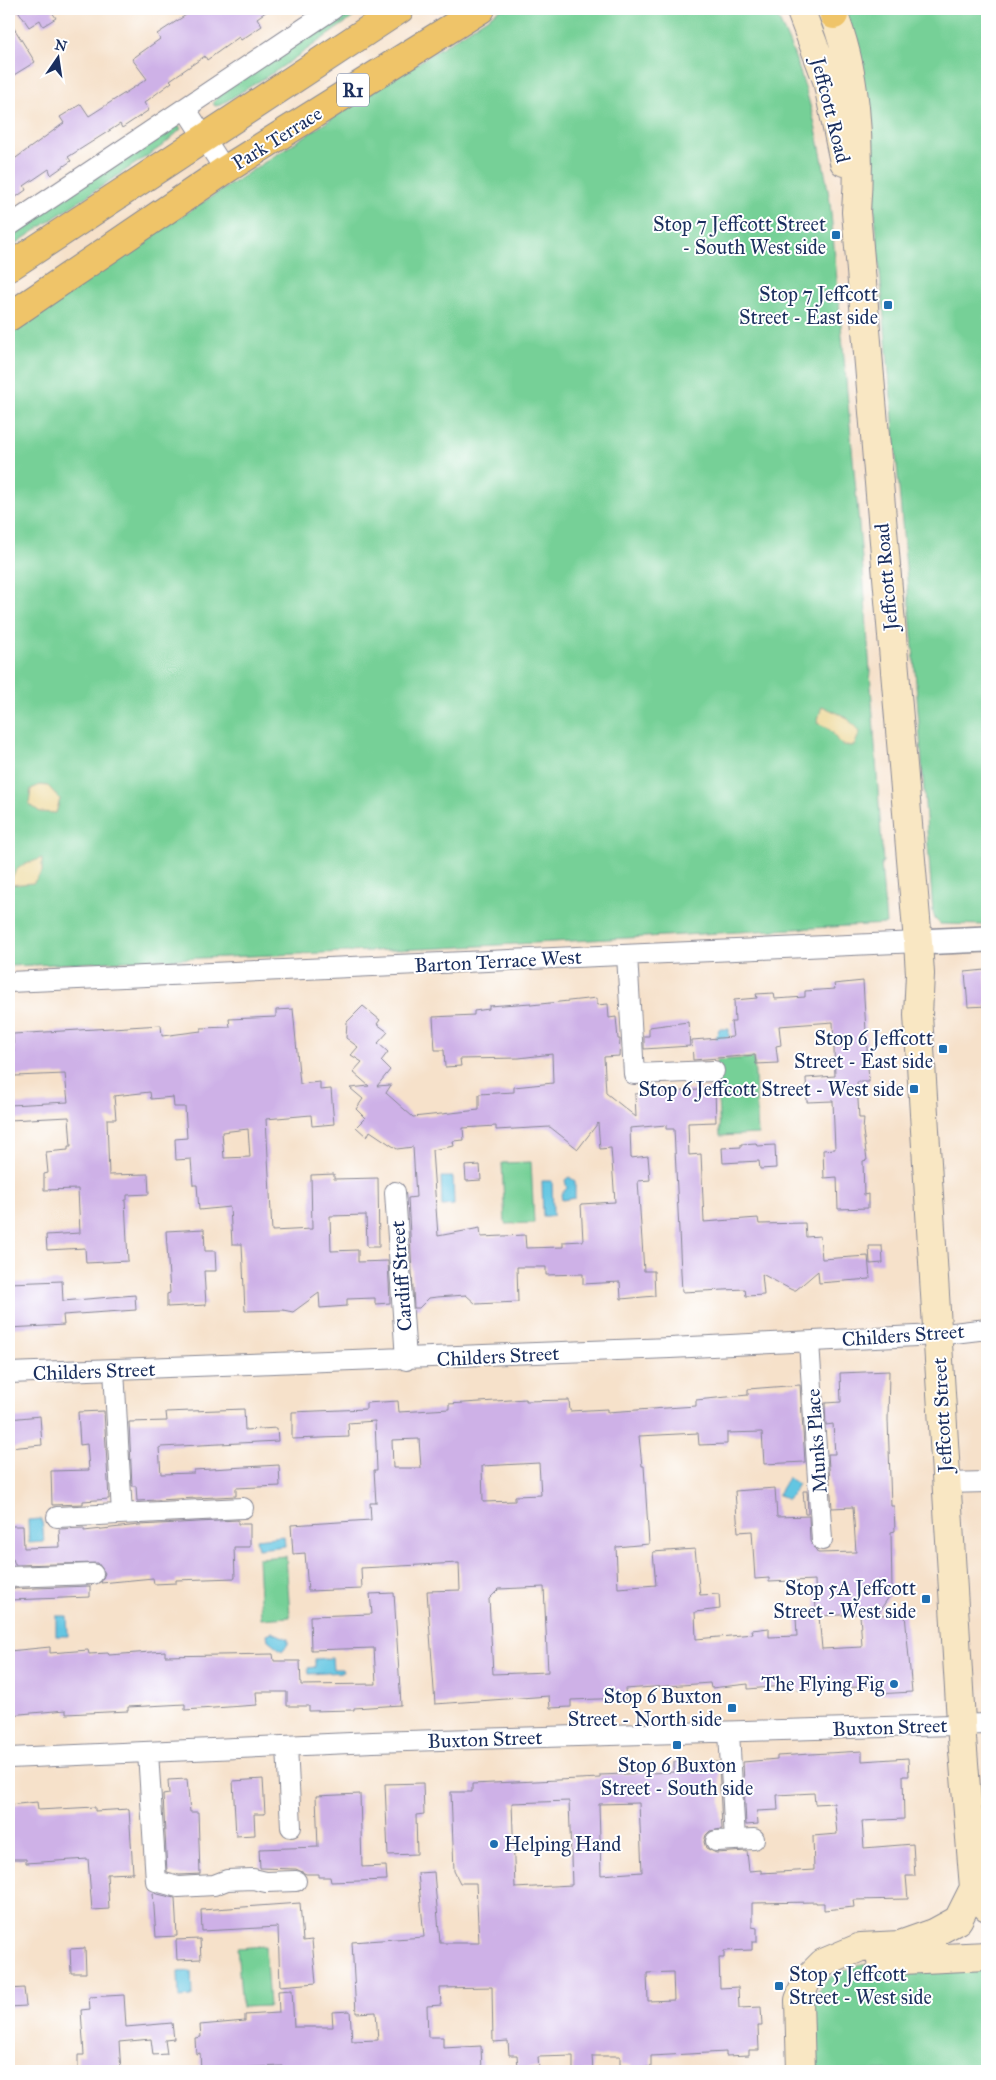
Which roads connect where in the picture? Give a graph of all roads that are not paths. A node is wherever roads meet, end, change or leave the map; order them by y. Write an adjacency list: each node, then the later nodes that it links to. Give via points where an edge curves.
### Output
1 (333, 9): 6 (street)
2 (400, 9): 7 (highway, Park Terrace / R1)
3 (481, 9): 8 (highway, Park Terrace / R1)
4 (800, 9): 9 (main road, Jeffcott Road, via 827,80)
5 (833, 11): 9 (main road, Jeffcott Road, via 847,62 854,113 860,168)
6 (186, 108): 7 (street, Park Terrace); 10 (street)
7 (204, 138): 8 (street, Park Terrace); 11 (highway, Park Terrace / R1)
8 (225, 170): 12 (highway, Park Terrace / R1)
9 (856, 212): 14 (main road, Jeffcott Road)
10 (9, 226)
11 (9, 266)
12 (9, 317)
13 (987, 939): 14 (street, Barton Terrace West)
14 (918, 942): 15 (street, Barton Terrace West); 20 (main road, Jeffcott Street, via 918,1016)
15 (627, 955): 16 (street, Barton Terrace West); 17 (street, via 634,1074)
16 (9, 982)
17 (714, 1071)
18 (396, 1192): 22 (street, Cardiff Street)
19 (987, 1329): 20 (street, Childers Street)
20 (937, 1335): 21 (street, Childers Street); 26 (main road, Jeffcott Street)
21 (809, 1342): 22 (street, Childers Street); 30 (street, Munks Place)
22 (406, 1360): 23 (street, Childers Street)
23 (114, 1370): 24 (street, Childers Street); 28 (street)
24 (9, 1373)
25 (987, 1482): 26 (street)
26 (946, 1484): 33 (main road, Jeffcott Street)
27 (243, 1508): 28 (street)
28 (122, 1514): 29 (street)
29 (58, 1517)
30 (822, 1540)
31 (93, 1574): 32 (street)
32 (9, 1577)
33 (974, 1725): 34 (street, Buxton Street); 41 (main road, Jeffcott Street)
34 (729, 1732): 35 (street, Buxton Street); 39 (street)
35 (287, 1746): 36 (street, Buxton Street); 38 (street)
36 (148, 1752): 37 (street, Buxton Street); 40 (street, via 156,1881 178,1887 214,1885 227,1880)
37 (9, 1758)
38 (291, 1828)
39 (735, 1840)
40 (296, 1881)
41 (981, 1897): 43 (main road, via 958,1920 934,1933 900,1945 861,1947)
42 (987, 1956): 43 (main road)
43 (822, 1962): 44 (main road, via 808,1979 799,2000)
44 (802, 2071)

